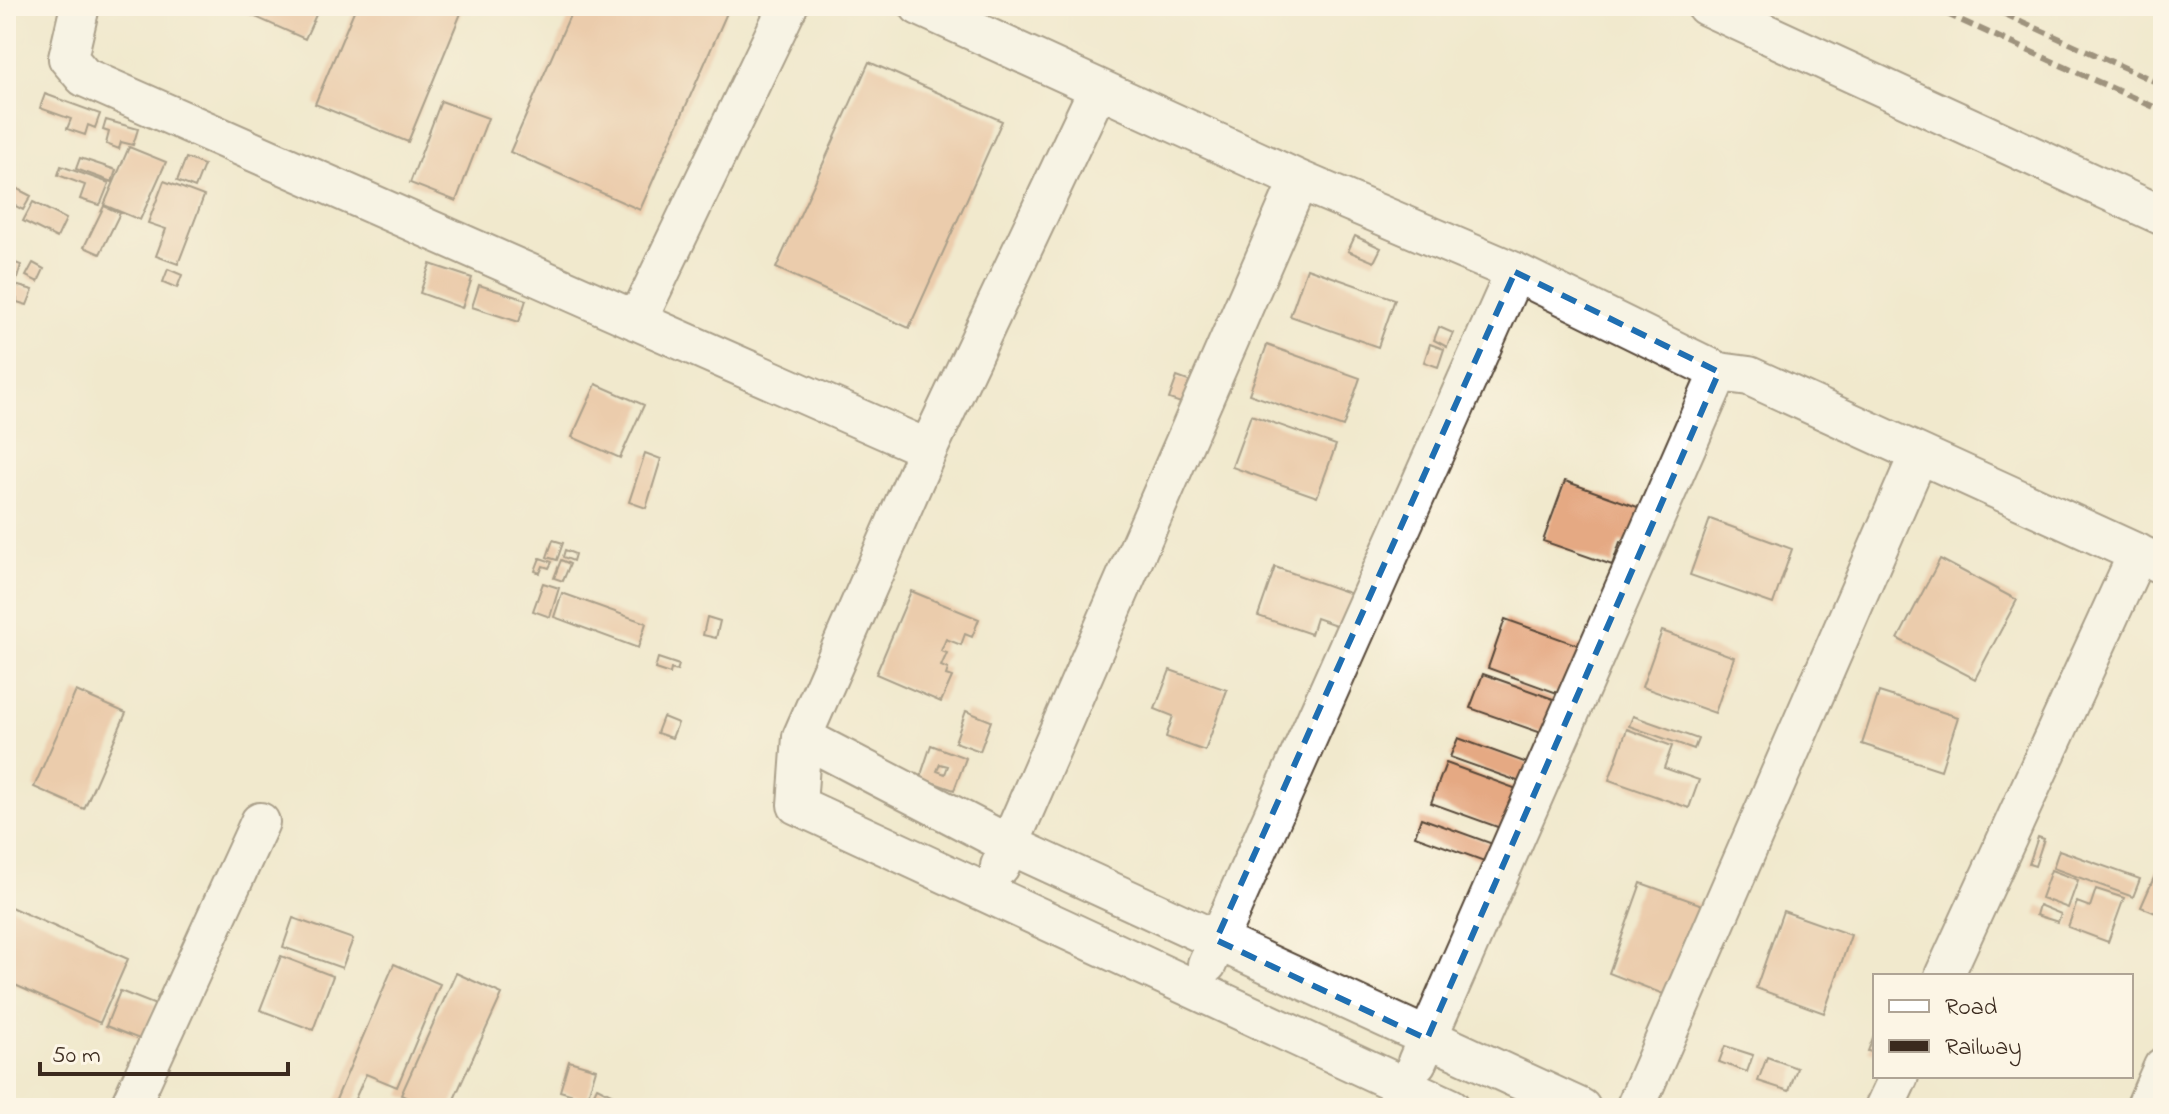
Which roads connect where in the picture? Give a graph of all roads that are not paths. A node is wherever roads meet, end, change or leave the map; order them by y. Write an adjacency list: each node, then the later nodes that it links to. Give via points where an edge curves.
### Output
1 (80, 6): 9 (street, via 68,58 84,77)
2 (788, 6): 9 (street)
3 (919, 6): 5 (street)
4 (1706, 6): 7 (street)
5 (1098, 89): 6 (street); 11 (street)
6 (1299, 180): 8 (street); 16 (street)
7 (2163, 216)
8 (1515, 272): 10 (street); 18 (street)
9 (637, 321): 11 (street)
10 (1719, 372): 12 (street, via 1749,376); 21 (street)
11 (928, 449): 14 (street)
12 (1919, 454): 13 (street); 28 (street)
13 (2150, 559): 19 (street)
14 (802, 737): 16 (street); 17 (street, via 797,805)
15 (260, 822): 25 (street)
16 (1008, 844): 17 (street); 18 (street)
17 (988, 894): 20 (street)
18 (1216, 940): 20 (street); 21 (street)
19 (1945, 974)
20 (1196, 990): 24 (street)
21 (1427, 1039): 24 (street); 27 (street)
22 (2163, 1067): 30 (street)
23 (1898, 1078): 29 (street)
24 (1401, 1098): 26 (street)
25 (129, 1108)
26 (1451, 1108)
27 (1581, 1108)
28 (1635, 1108)
29 (1884, 1108)
30 (2145, 1108)

